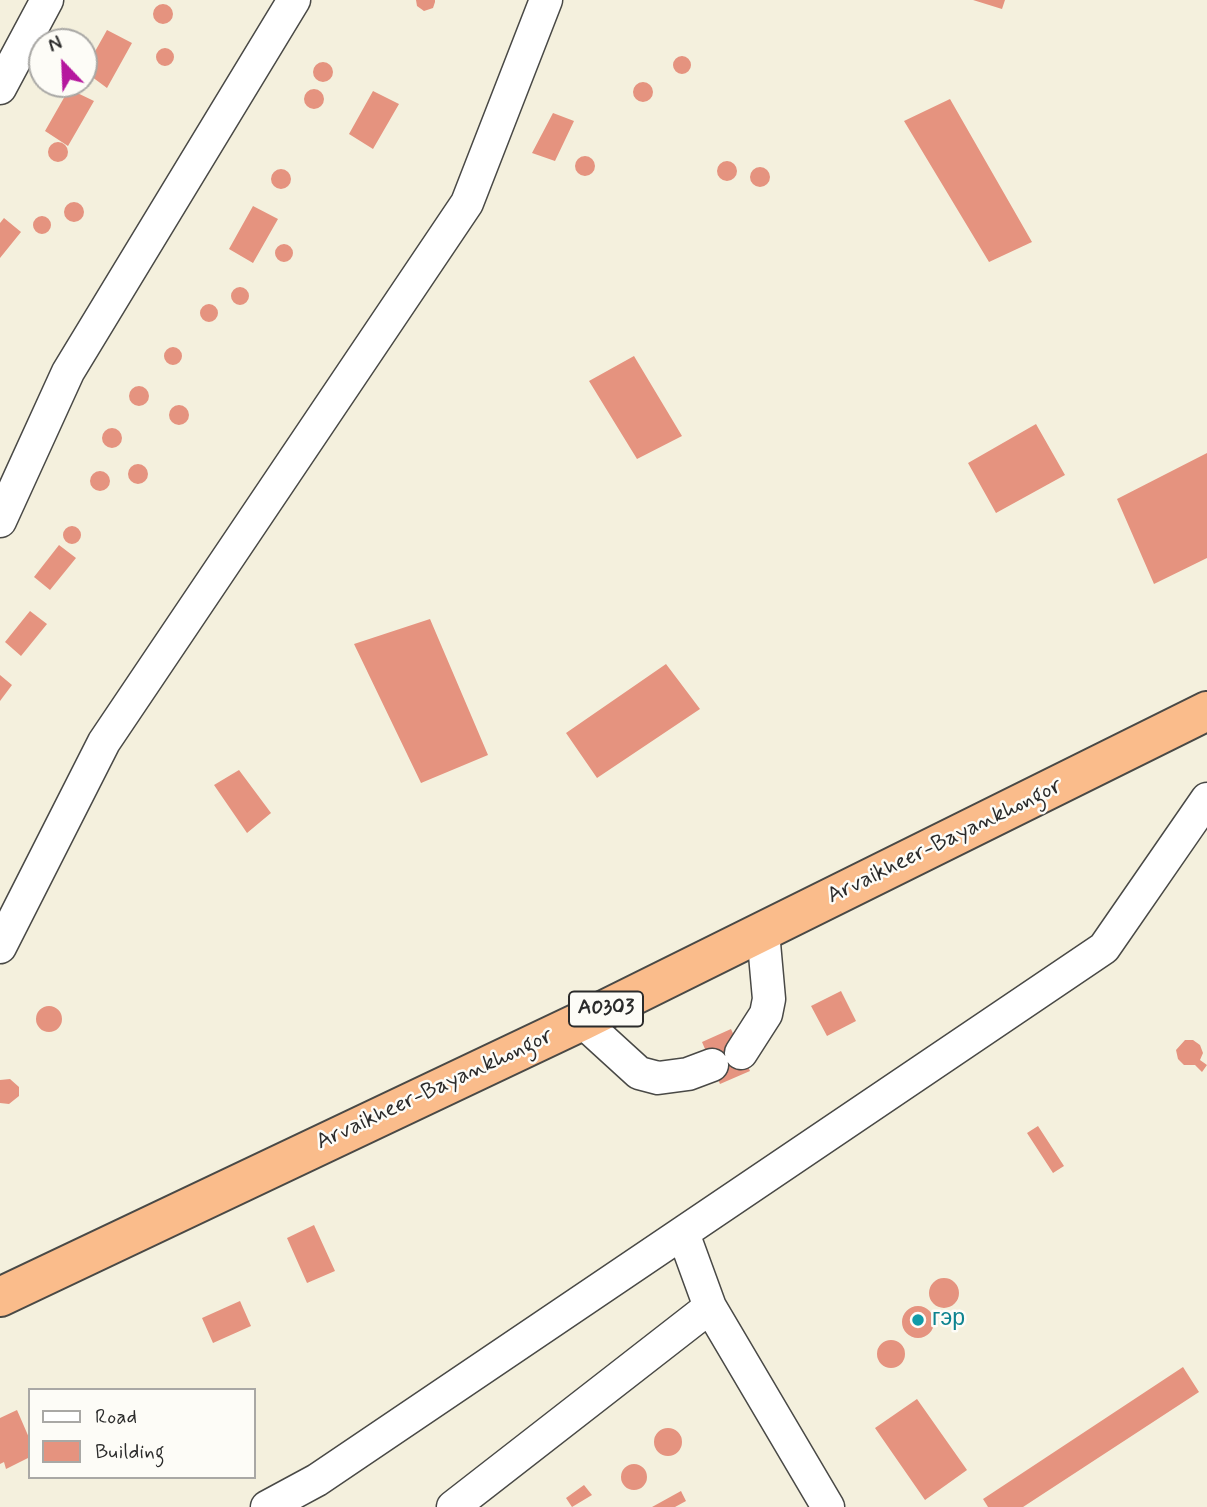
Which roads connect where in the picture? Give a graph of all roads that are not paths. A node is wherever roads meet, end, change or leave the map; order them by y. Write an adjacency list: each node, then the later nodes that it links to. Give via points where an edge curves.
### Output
1 (47, 0): 4 (street)
2 (293, 0): 5 (street, via 68,372)
3 (545, 0): 9 (street, via 467,203 104,742)
4 (0, 88)
5 (0, 521)
6 (1207, 711): 8 (highway, Arvaikheer-Bayankhongor / A0303)
7 (1207, 799): 13 (street, via 1104,948)
8 (763, 932): 10 (highway, Arvaikheer-Bayankhongor / A0303); 11 (street, via 769,999 766,1014)
9 (0, 947)
10 (582, 1021): 12 (street, via 639,1073 658,1078); 14 (highway, Arvaikheer-Bayankhongor / A0303)
11 (741, 1053)
12 (712, 1065)
13 (682, 1233): 15 (street); 16 (street, via 317,1480)
14 (0, 1297)
15 (710, 1307): 17 (street); 18 (street)
16 (267, 1507)
17 (453, 1507)
18 (828, 1507)

